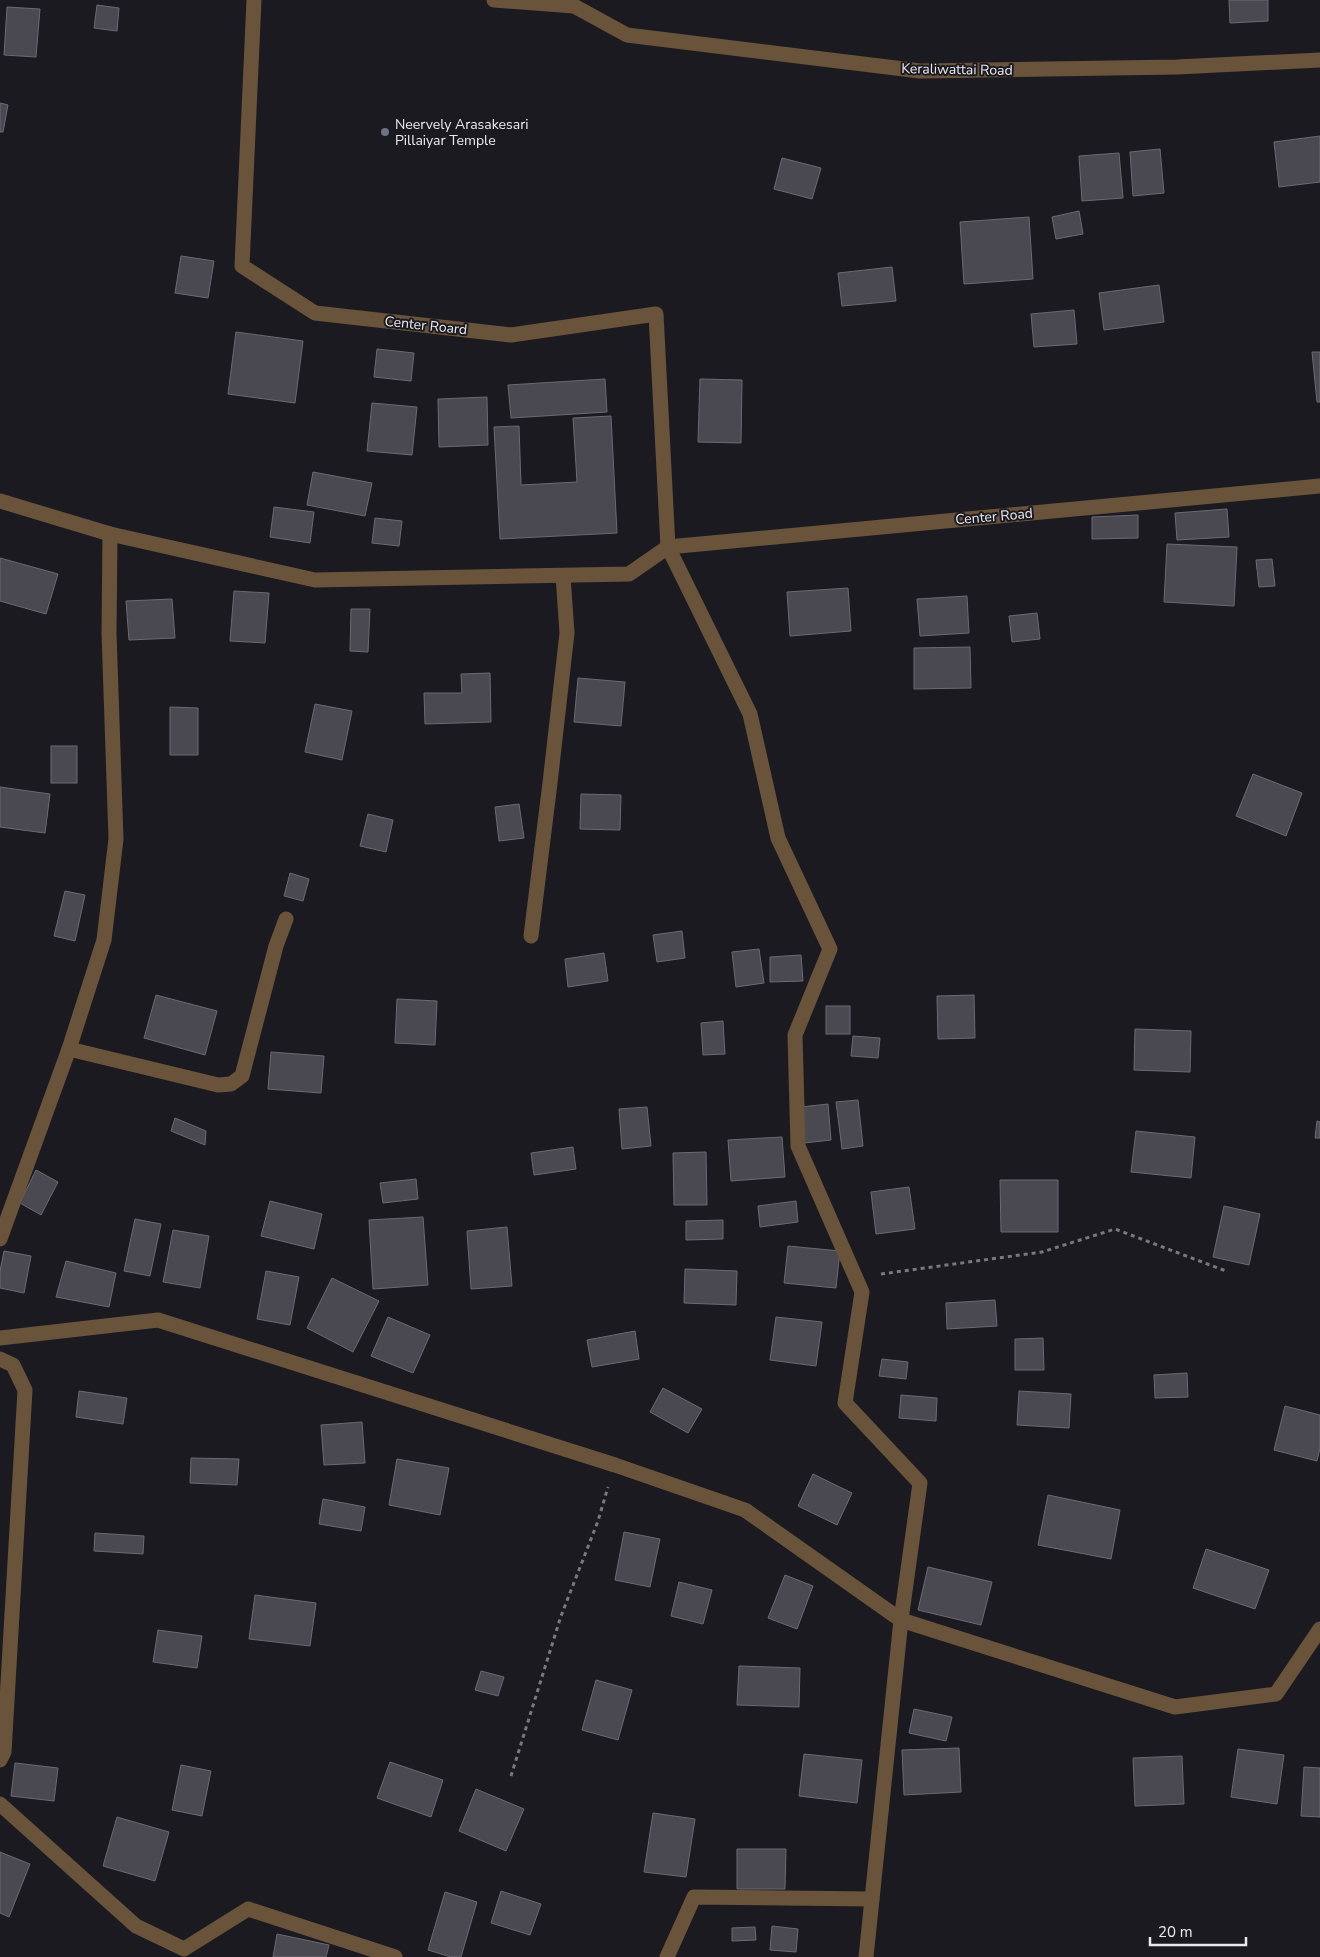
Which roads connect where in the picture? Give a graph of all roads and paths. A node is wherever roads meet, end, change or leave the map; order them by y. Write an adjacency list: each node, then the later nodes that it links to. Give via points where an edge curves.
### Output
1 (254, 0): 8 (street, Center Roard, via 242,266 315,313 511,335 656,314)
2 (494, 0): 3 (street)
3 (575, 3): 4 (street, Keraliwattai Road, via 627,35 920,71 1177,67)
4 (1320, 60)
5 (1320, 486): 8 (street, Center Road)
6 (0, 500): 7 (street)
7 (110, 534): 9 (street, via 315,580); 12 (street, via 109,633 116,839 104,940)
8 (668, 546): 9 (street, via 629,574); 15 (street, via 750,714 778,838 830,949 795,1035 798,1146)
9 (563, 576): 11 (street, via 567,633)
10 (286, 920): 12 (street, via 276,946 242,1076 231,1084 218,1085)
11 (531, 936)
12 (69, 1049): 13 (street)
13 (0, 1239)
14 (1226, 1271): 15 (path, via 1115,1229 1042,1252)
15 (855, 1277): 19 (street, via 862,1292 845,1403 920,1482)
16 (0, 1338): 18 (street, via 158,1320)
17 (0, 1359): 21 (street, via 13,1365 25,1390 4,1752)
18 (615, 1465): 19 (street, via 745,1510); 22 (path, via 598,1521 561,1616)
19 (901, 1620): 20 (street, via 1175,1707 1276,1694); 24 (street)
20 (1320, 1629)
21 (0, 1760)
22 (511, 1776)
23 (0, 1804): 25 (street, via 136,1926 184,1949 248,1909)
24 (872, 1899): 26 (street, via 694,1897); 27 (street)
25 (395, 1957)
26 (667, 1957)
27 (866, 1957)

